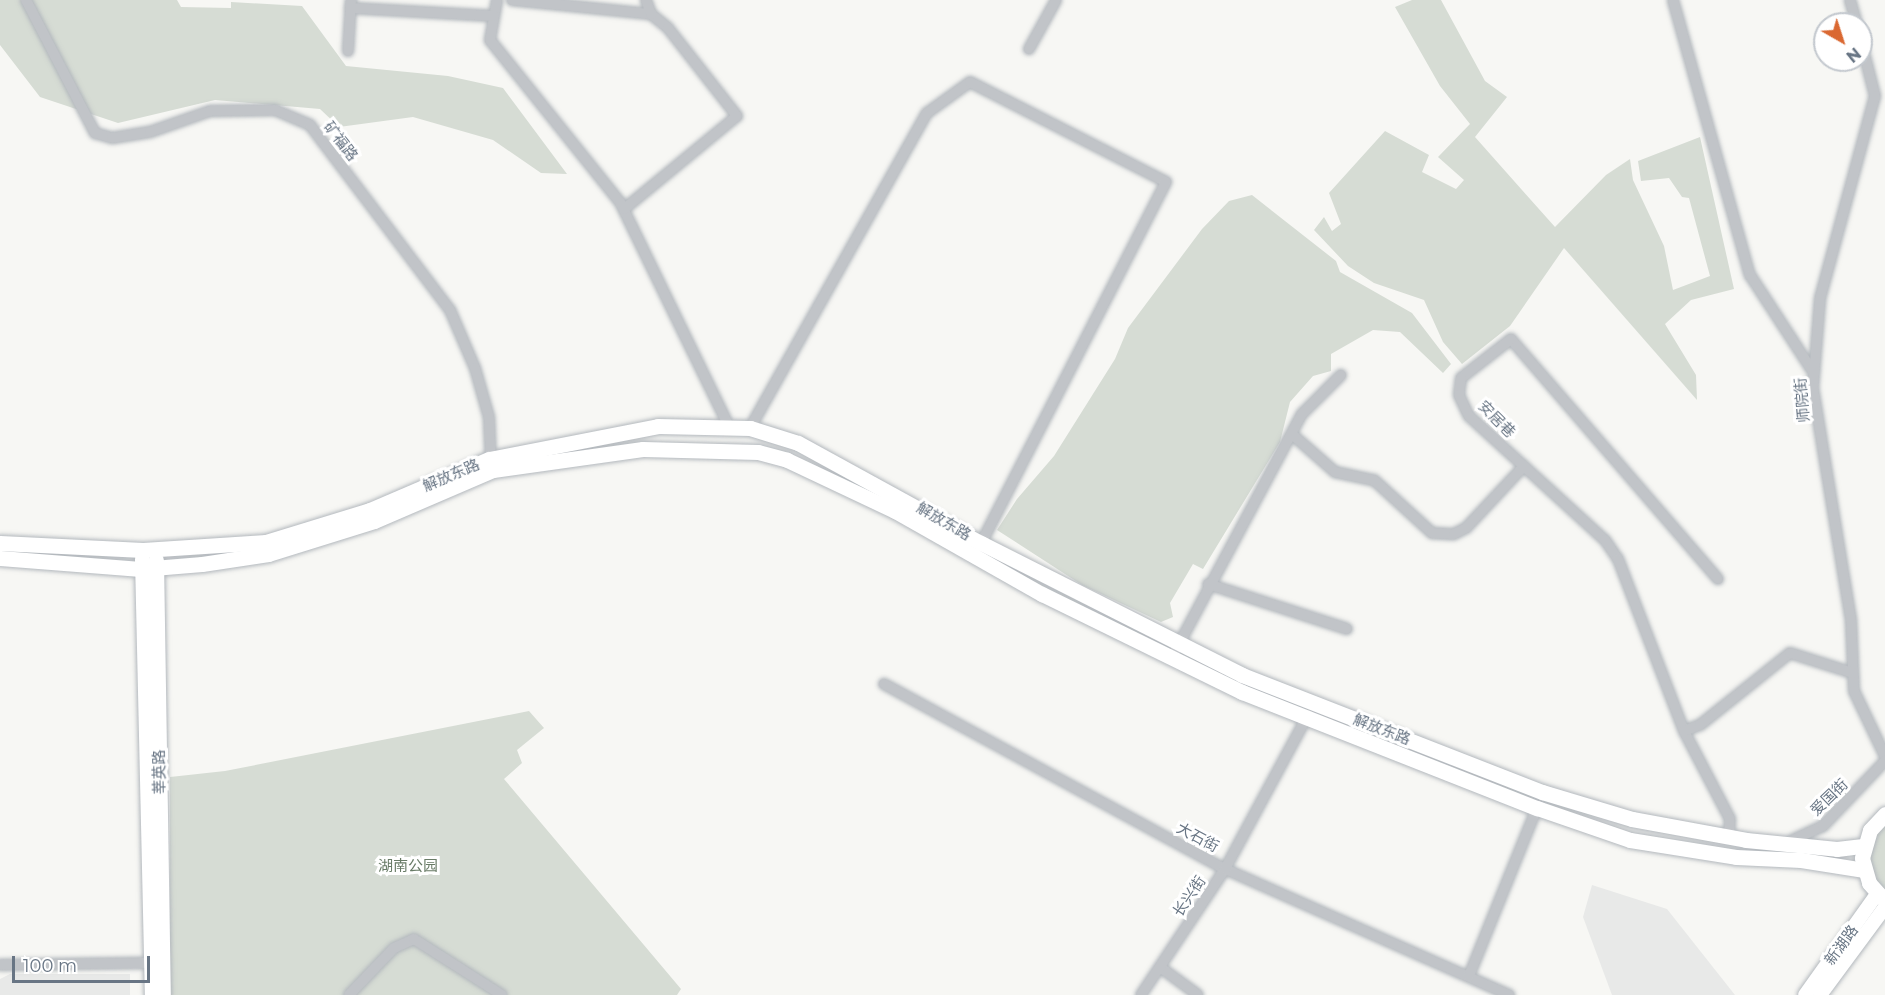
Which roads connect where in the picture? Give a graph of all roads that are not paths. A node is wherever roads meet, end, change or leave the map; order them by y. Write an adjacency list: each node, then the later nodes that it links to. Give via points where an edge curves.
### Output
1 (26, 0): 19 (street, 矿福路, via 95,133 112,138 150,132 210,111 276,110 310,125 450,310 476,368 489,417)
2 (497, 0): 9 (street)
3 (512, 0): 8 (street)
4 (646, 0): 8 (street)
5 (1056, 0): 10 (street)
6 (1673, 0): 14 (street, via 1750,275)
7 (350, 4): 9 (street); 11 (street)
8 (651, 14): 13 (street, via 668,28 737,116)
9 (494, 16): 13 (street, via 490,40)
10 (1029, 49)
11 (348, 51)
12 (1869, 72): 14 (street, 师院街, via 1875,96 1821,299)
13 (624, 209): 16 (street)
14 (1814, 373): 30 (street, 师院街, via 1813,388 1851,620)
15 (1341, 375): 18 (street, via 1302,414)
16 (729, 426): 17 (main road, 解放东路); 19 (main road, 解放东路, via 658,426)
17 (750, 428): 22 (main road, 解放东路, via 798,443); 22 (street, via 927,113 970,82 1167,182)
18 (1294, 436): 20 (street, via 1335,472 1374,480 1432,533 1454,534 1466,528); 27 (street)
19 (491, 464): 23 (main road, 解放东路, via 370,510 266,542); 25 (main road, 解放东路, via 374,521 268,554); 29 (main road, 解放东路, via 644,449 740,451 788,460 895,511 1042,594)
20 (1524, 466): 26 (street, 安居巷, via 1469,416 1459,395 1461,378 1511,339); 33 (street, 安居巷, via 1605,540 1618,559)
21 (0, 543): 23 (main road, 解放东路)
22 (981, 543): 29 (main road, 解放东路)
23 (150, 550): 25 (main road, 莘英路)
24 (0, 558): 25 (main road, 解放东路)
25 (149, 569): 44 (main road, 莘英路); 49 (main road, 莘英路)
26 (1718, 579)
27 (1208, 584): 28 (street); 29 (street)
28 (1347, 629)
29 (1174, 652): 32 (main road, 解放东路, via 1242,692); 38 (main road, 解放东路, via 1542,792 1632,819)
30 (1853, 673): 33 (street, via 1790,653 1700,725); 34 (street, 师院街, via 1854,691)
31 (884, 684): 41 (street, 大石街)
32 (1308, 715): 36 (main road, 解放东路); 41 (street, 长兴街)
33 (1684, 731): 38 (street, 安居巷, via 1730,819)
34 (1885, 756)
35 (1885, 761): 39 (street, 爱国街, via 1823,826)
36 (1537, 808): 42 (main road, 解放东路, via 1630,840 1736,858 1802,860); 47 (street)
37 (1885, 814): 40 (main road, via 1870,830)
38 (1729, 837): 39 (main road, 解放东路)
39 (1786, 843): 40 (main road, 解放东路, via 1837,849)
40 (1863, 846): 42 (main road)
41 (1226, 869): 46 (street, 长兴街); 47 (street, 大石街)
42 (1864, 870): 43 (main road)
43 (1882, 900): 55 (main road, 新湖路); 56 (main road, 新湖路)
44 (152, 963): 45 (street); 48 (main road, 莘英路)
45 (0, 965)
46 (1160, 967): 52 (street, 长兴街); 53 (street)
47 (1469, 976): 54 (street, 大石街)
48 (152, 995)
49 (163, 995)
50 (349, 995): 51 (street, via 394,948 414,939)
51 (502, 995)
52 (1141, 995)
53 (1198, 995)
54 (1509, 995)
55 (1805, 995)
56 (1820, 995)

